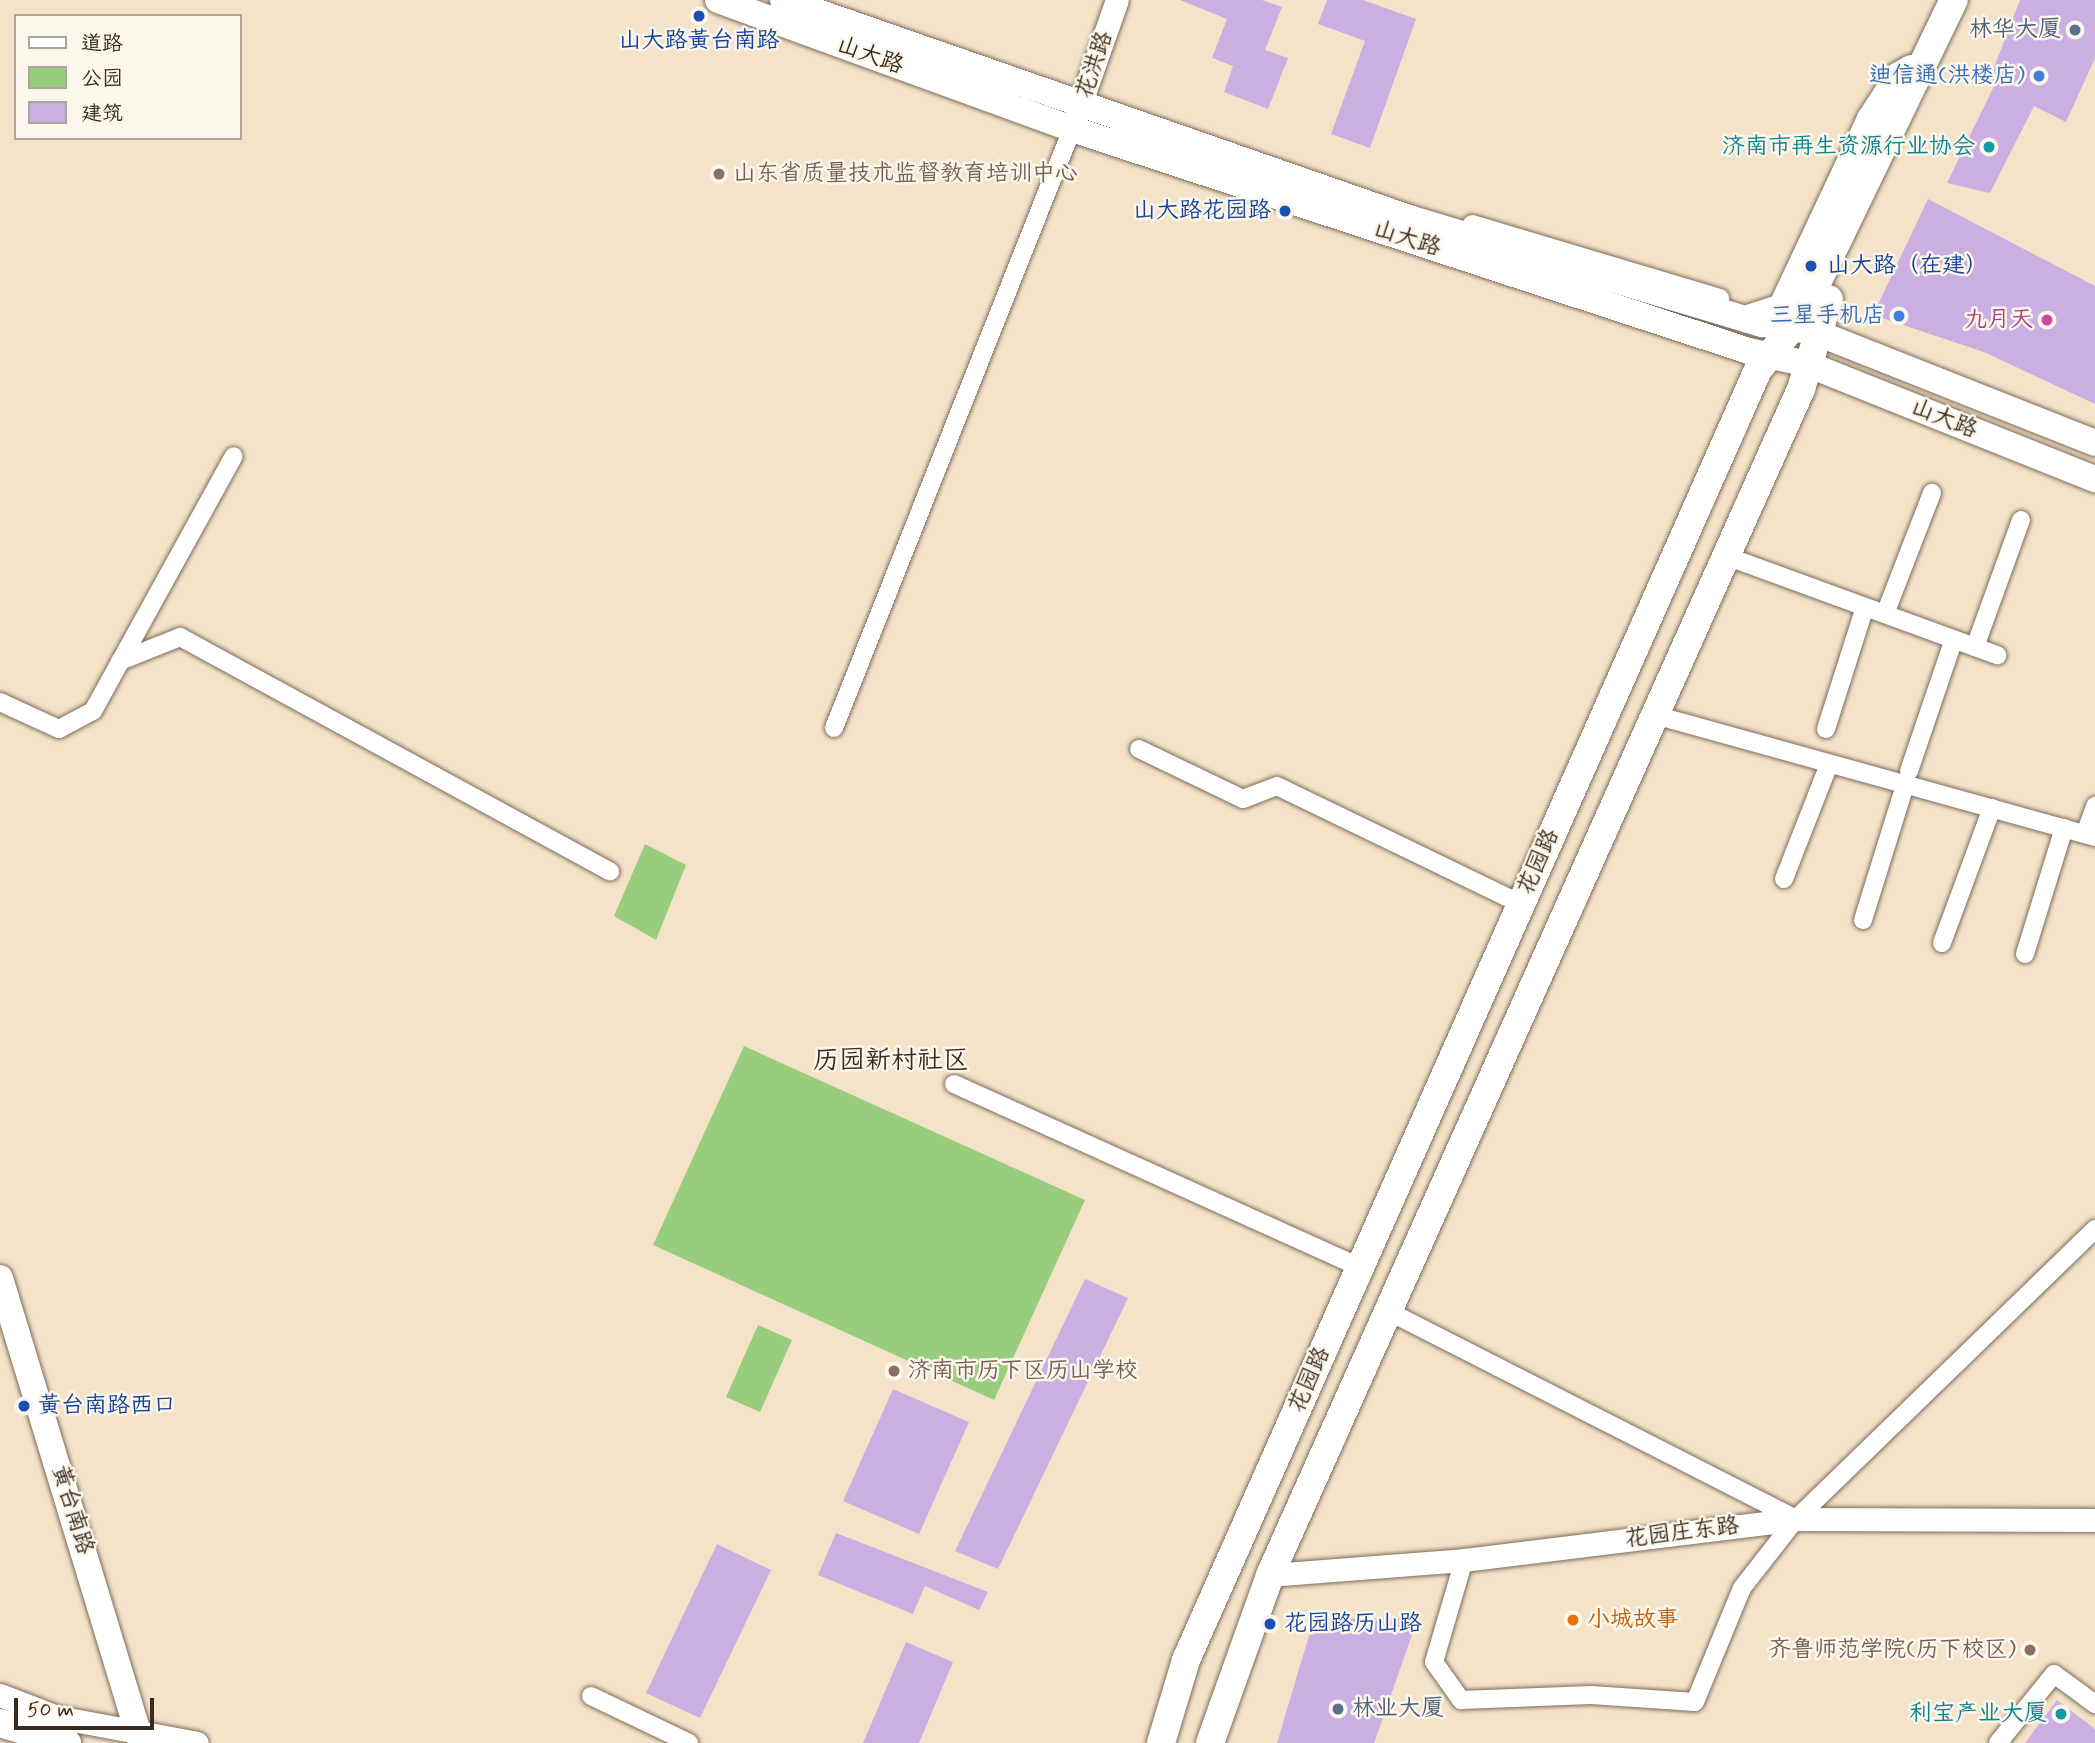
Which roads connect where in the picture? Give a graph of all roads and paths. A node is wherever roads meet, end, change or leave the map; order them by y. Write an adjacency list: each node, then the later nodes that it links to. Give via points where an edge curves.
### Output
1 (718, 0): 7 (main road, 山大路)
2 (783, 0): 7 (main road, 山大路)
3 (1117, 0): 7 (street, 花洪路)
4 (1954, 0): 6 (main road, 花园路)
5 (1974, 0): 9 (main road, 花园路)
6 (1923, 63): 8 (main road, via 1899,76 1871,118 1782,308); 9 (main road, 花园路)
7 (1076, 118): 8 (main road, 山大路); 10 (main road, 山大路); 26 (street)
8 (1759, 317): 9 (main road, 山大路)
9 (1804, 330): 10 (main road, 花园路); 11 (main road, 花园路); 12 (main road, 山大路)
10 (1772, 355): 11 (main road, 山大路); 37 (main road, 花园路, via 1758,370)
11 (1807, 364): 14 (main road, 山大路); 17 (main road, 花园路)
12 (2095, 443)
13 (234, 456): 23 (street)
14 (2095, 479)
15 (1932, 493): 19 (street)
16 (2021, 520): 21 (street)
17 (1726, 556): 18 (street); 25 (main road, 花园路)
18 (1865, 607): 19 (street); 27 (street)
19 (1885, 614): 20 (street)
20 (1954, 639): 21 (street); 30 (street)
21 (1975, 647): 22 (street)
22 (1997, 655)
23 (120, 661): 24 (street, via 93,711 58,729); 35 (street, via 180,637)
24 (0, 702)
25 (1655, 715): 29 (street); 45 (main road, 花园路)
26 (834, 728)
27 (1826, 729)
28 (1139, 749): 37 (street, via 1243,799 1277,786)
29 (1828, 767): 30 (street); 36 (street)
30 (1907, 778): 32 (street); 38 (street)
31 (2095, 806): 34 (street)
32 (1992, 808): 33 (street); 39 (street)
33 (2064, 828): 34 (street); 40 (street)
34 (2090, 835)
35 (610, 871)
36 (1784, 879)
37 (1521, 904): 43 (main road, 花园路)
38 (1863, 920)
39 (1942, 943)
40 (2025, 954)
41 (954, 1084): 43 (street)
42 (2095, 1229): 46 (street)
43 (1360, 1267): 58 (main road, 花园路, via 1186,1660)
44 (0, 1278): 54 (main road, 黄台南路)
45 (1388, 1311): 46 (street); 49 (main road, 花园路)
46 (1796, 1519): 47 (street, 花园庄东路); 48 (street, 花园庄东路); 48 (street, via 1742,1588 1695,1702 1591,1695 1461,1700 1434,1662)
47 (2095, 1520)
48 (1464, 1560): 49 (street, 花园庄东路)
49 (1270, 1575): 59 (main road, 花园路)
50 (0, 1695): 54 (street, via 57,1717)
51 (591, 1696): 57 (street)
52 (2095, 1704): 60 (street, via 2054,1674)
53 (0, 1723): 55 (main road)
54 (139, 1736): 56 (street)
55 (67, 1743)
56 (197, 1743)
57 (689, 1743)
58 (1161, 1743)
59 (1210, 1743)
60 (1998, 1743)

